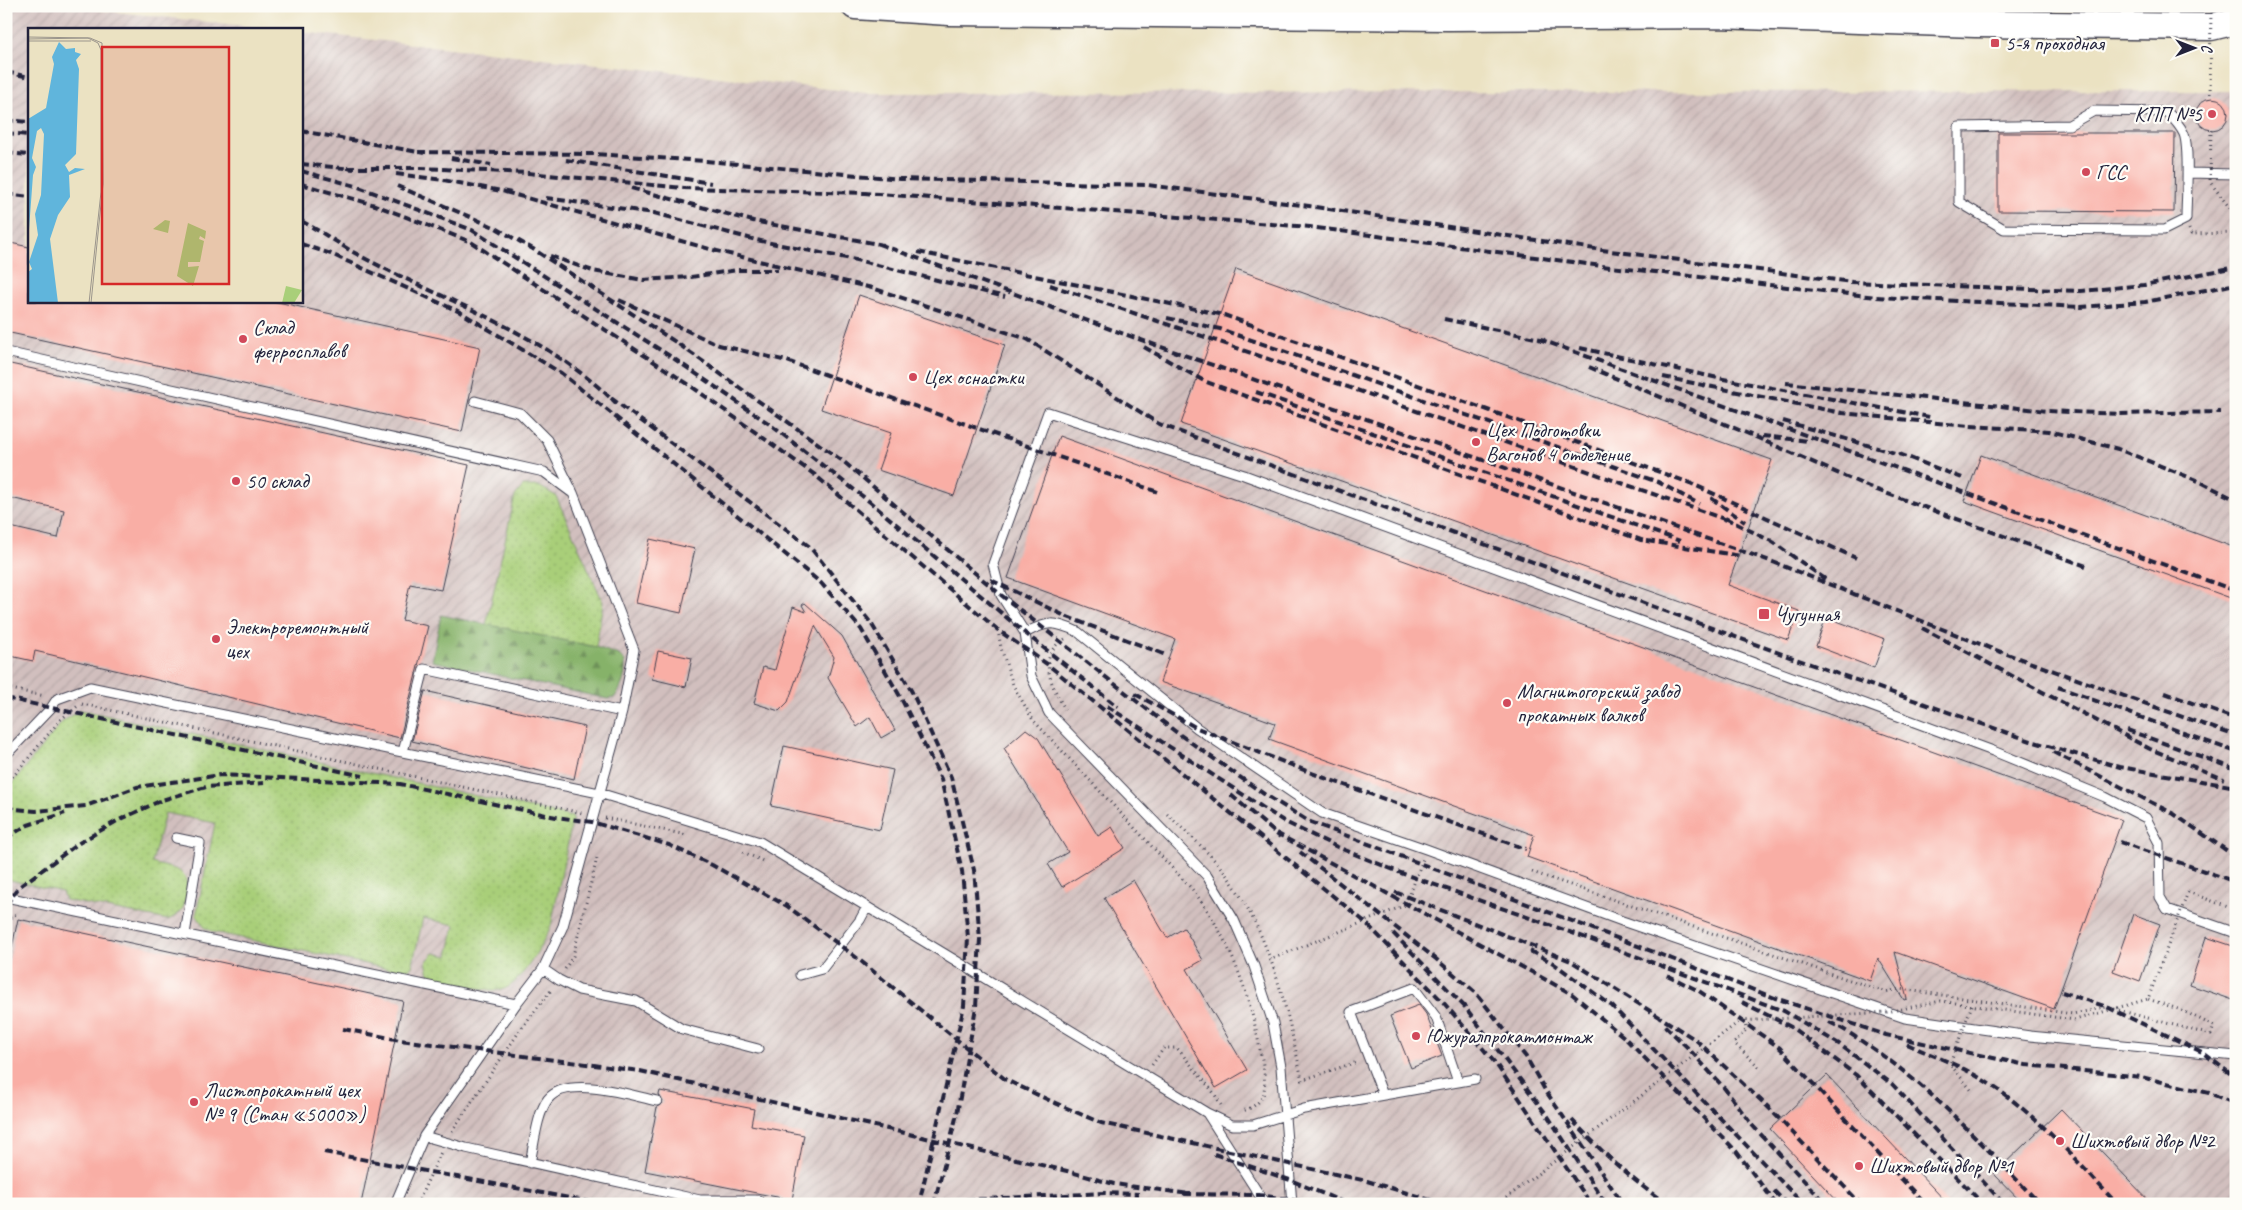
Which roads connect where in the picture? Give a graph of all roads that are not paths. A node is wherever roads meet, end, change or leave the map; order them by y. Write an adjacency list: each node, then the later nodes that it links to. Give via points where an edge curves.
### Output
1 (855, 6): 2 (main road)
2 (921, 8): 3 (main road)
3 (1346, 11): 4 (main road)
4 (1718, 11): 5 (main road, via 1891,16 1974,24 2212,27)
5 (2236, 21)
6 (2187, 172): 6 (lane, via 2185,135 2167,112 2094,111 2069,125 1960,126 1959,202 2004,229 2164,230 2186,219); 7 (lane)
7 (2236, 174)
8 (6, 352): 10 (lane, via 544,472)
9 (475, 401): 10 (lane, via 520,413 547,440)
10 (573, 493): 12 (lane, via 634,650)
11 (1025, 633): 19 (lane, via 1001,595 993,564 1048,412 1244,475 1993,751 2105,797 2146,818 2159,843 2160,897 2167,909); 25 (lane, via 1057,622 1078,632 1196,728 1322,813 1622,921 1905,1018 2030,1036); 31 (lane, via 1031,676 1049,713 1207,876 1234,920 1273,1023)
12 (622, 712): 13 (lane, via 424,669); 15 (lane)
13 (403, 752): 14 (lane, via 90,687 56,699); 15 (lane)
14 (6, 755)
15 (599, 793): 18 (lane, via 760,842); 21 (lane, via 564,926)
16 (176, 838): 20 (lane, via 200,843)
17 (6, 897): 20 (lane)
18 (867, 907): 22 (lane, via 822,969); 30 (lane)
19 (2236, 933)
20 (185, 934): 23 (lane)
21 (543, 969): 23 (lane); 24 (lane, via 579,990 636,1001 682,1029)
22 (800, 975)
23 (516, 1004): 32 (lane)
24 (758, 1049)
25 (2236, 1056)
26 (1474, 1079): 27 (lane)
27 (1458, 1082): 28 (lane); 28 (lane, via 1436,1017 1414,988 1351,1012)
28 (1383, 1095): 31 (lane)
29 (657, 1100): 33 (lane, via 592,1088 565,1089 548,1099)
30 (1207, 1113): 31 (lane, via 1232,1125 1253,1125); 36 (lane)
31 (1285, 1114): 37 (lane)
32 (424, 1136): 33 (lane); 35 (lane)
33 (530, 1163): 34 (lane, via 700,1200)
34 (758, 1200)
35 (396, 1204)
36 (1265, 1204)
37 (1292, 1204)

